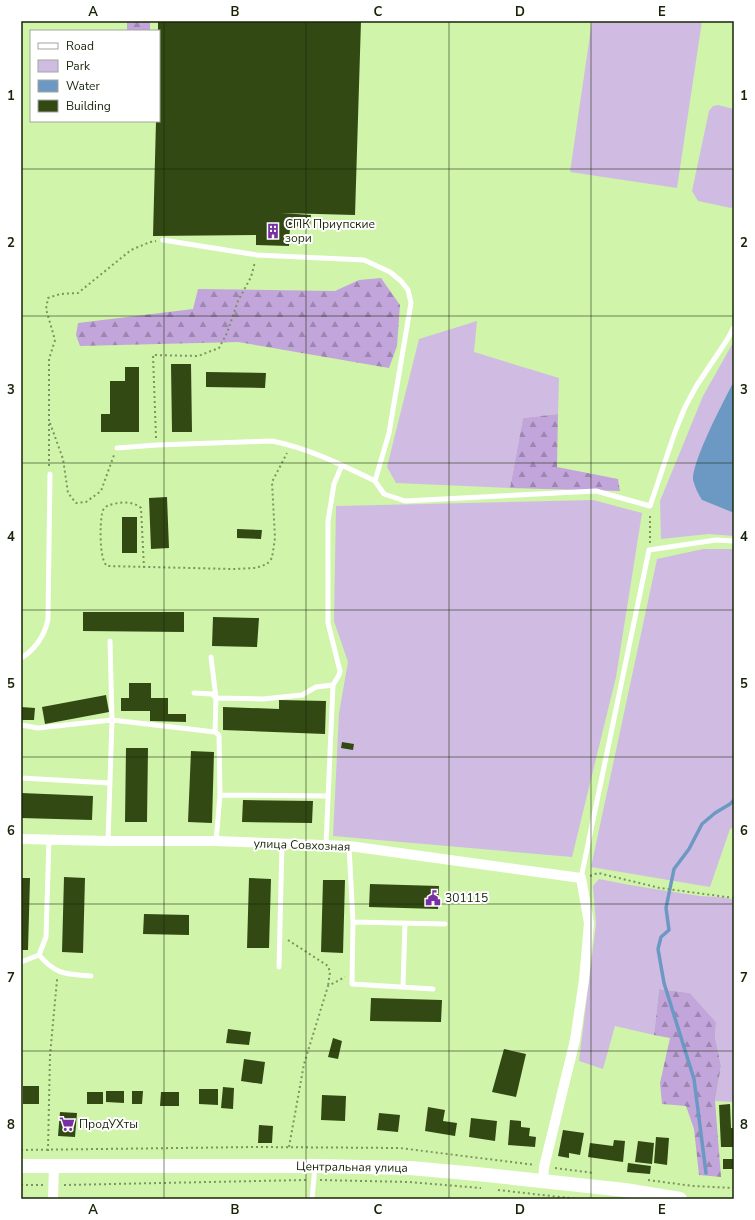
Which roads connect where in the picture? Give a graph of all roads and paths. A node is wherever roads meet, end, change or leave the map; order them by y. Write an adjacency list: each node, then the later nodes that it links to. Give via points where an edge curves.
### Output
1 (163, 240): 2 (lane); 4 (path, via 131,250 78,292 48,298 46,309 55,340 49,359)
2 (257, 255): 5 (path, via 220,348 198,356 153,355); 10 (lane, via 364,260 390,272 408,290 411,303 389,433)
3 (734, 327): 11 (lane, via 685,407)
4 (49, 420): 7 (path, via 63,459 68,493 76,504 86,502 101,491); 9 (path)
5 (157, 445): 6 (lane, via 272,441); 7 (lane)
6 (291, 445): 8 (lane); 14 (path, via 272,482 275,538 272,558 267,564 241,569)
7 (117, 448)
8 (342, 465): 10 (lane); 18 (lane, via 334,484 328,521 329,626 340,671)
9 (50, 474): 17 (lane, via 48,619 39,640)
10 (375, 481): 11 (lane, via 384,494 405,501 596,491)
11 (650, 506): 13 (path)
12 (734, 540): 13 (lane, via 716,540)
13 (650, 550): 35 (lane)
14 (144, 568): 14 (path, via 109,567 104,562 101,552 102,513 107,506 126,503 141,508)
15 (110, 641): 21 (lane)
16 (211, 657): 20 (lane)
17 (21, 658)
18 (333, 685): 20 (lane, via 316,687 302,695 263,699); 27 (lane)
19 (194, 693): 20 (lane, via 212,694)
20 (216, 698): 23 (lane)
21 (112, 720): 22 (lane, via 38,728); 23 (lane); 25 (lane)
22 (21, 725)
23 (215, 732): 26 (lane, via 219,736)
24 (21, 778): 25 (lane)
25 (110, 783): 30 (lane)
26 (220, 795): 27 (lane); 31 (lane)
27 (328, 796): 33 (lane)
28 (21, 839): 29 (street, улица Совхозная)
29 (49, 840): 30 (street, улица Совхозная); 41 (lane, via 46,936)
30 (108, 841): 31 (street, улица Совхозная)
31 (216, 841): 32 (street, улица Совхозная)
32 (282, 844): 33 (street, улица Совхозная); 40 (lane)
33 (326, 844): 34 (street, улица Совхозная)
34 (349, 846): 35 (street, улица Совхозная); 37 (lane)
35 (581, 878): 36 (path, via 598,873 660,888); 55 (street, via 589,923 584,980 575,1040)
36 (734, 898)
37 (353, 922): 38 (lane); 44 (lane)
38 (405, 923): 39 (lane); 48 (lane)
39 (445, 924)
40 (279, 934): 43 (lane); 47 (path, via 328,966)
41 (39, 955): 42 (lane); 45 (lane, via 48,967)
42 (21, 962)
43 (279, 966)
44 (352, 973): 47 (path); 48 (lane, via 352,984)
45 (67, 974): 46 (lane); 52 (path, via 63,980 57,980 50,1055)
46 (91, 976)
47 (328, 986): 50 (path, via 304,1064)
48 (403, 987): 49 (lane)
49 (434, 989)
50 (289, 1147): 52 (path); 55 (path, via 400,1148)
51 (21, 1150): 52 (path)
52 (48, 1150): 54 (path)
53 (21, 1166): 54 (main road, Центральная улица)
54 (50, 1166): 56 (main road, Центральная улица); 59 (street)
55 (544, 1166): 57 (street)
56 (314, 1173): 57 (main road, Центральная улица, via 410,1168); 59 (path); 60 (path); 64 (lane)
57 (543, 1181): 62 (main road, Центральная улица)
58 (21, 1185): 59 (path)
59 (53, 1185): 63 (street)
60 (484, 1188)
61 (492, 1189): 65 (path)
62 (624, 1194): 66 (main road, Центральная улица)
63 (53, 1199)
64 (312, 1199)
65 (578, 1199)
66 (680, 1199)

